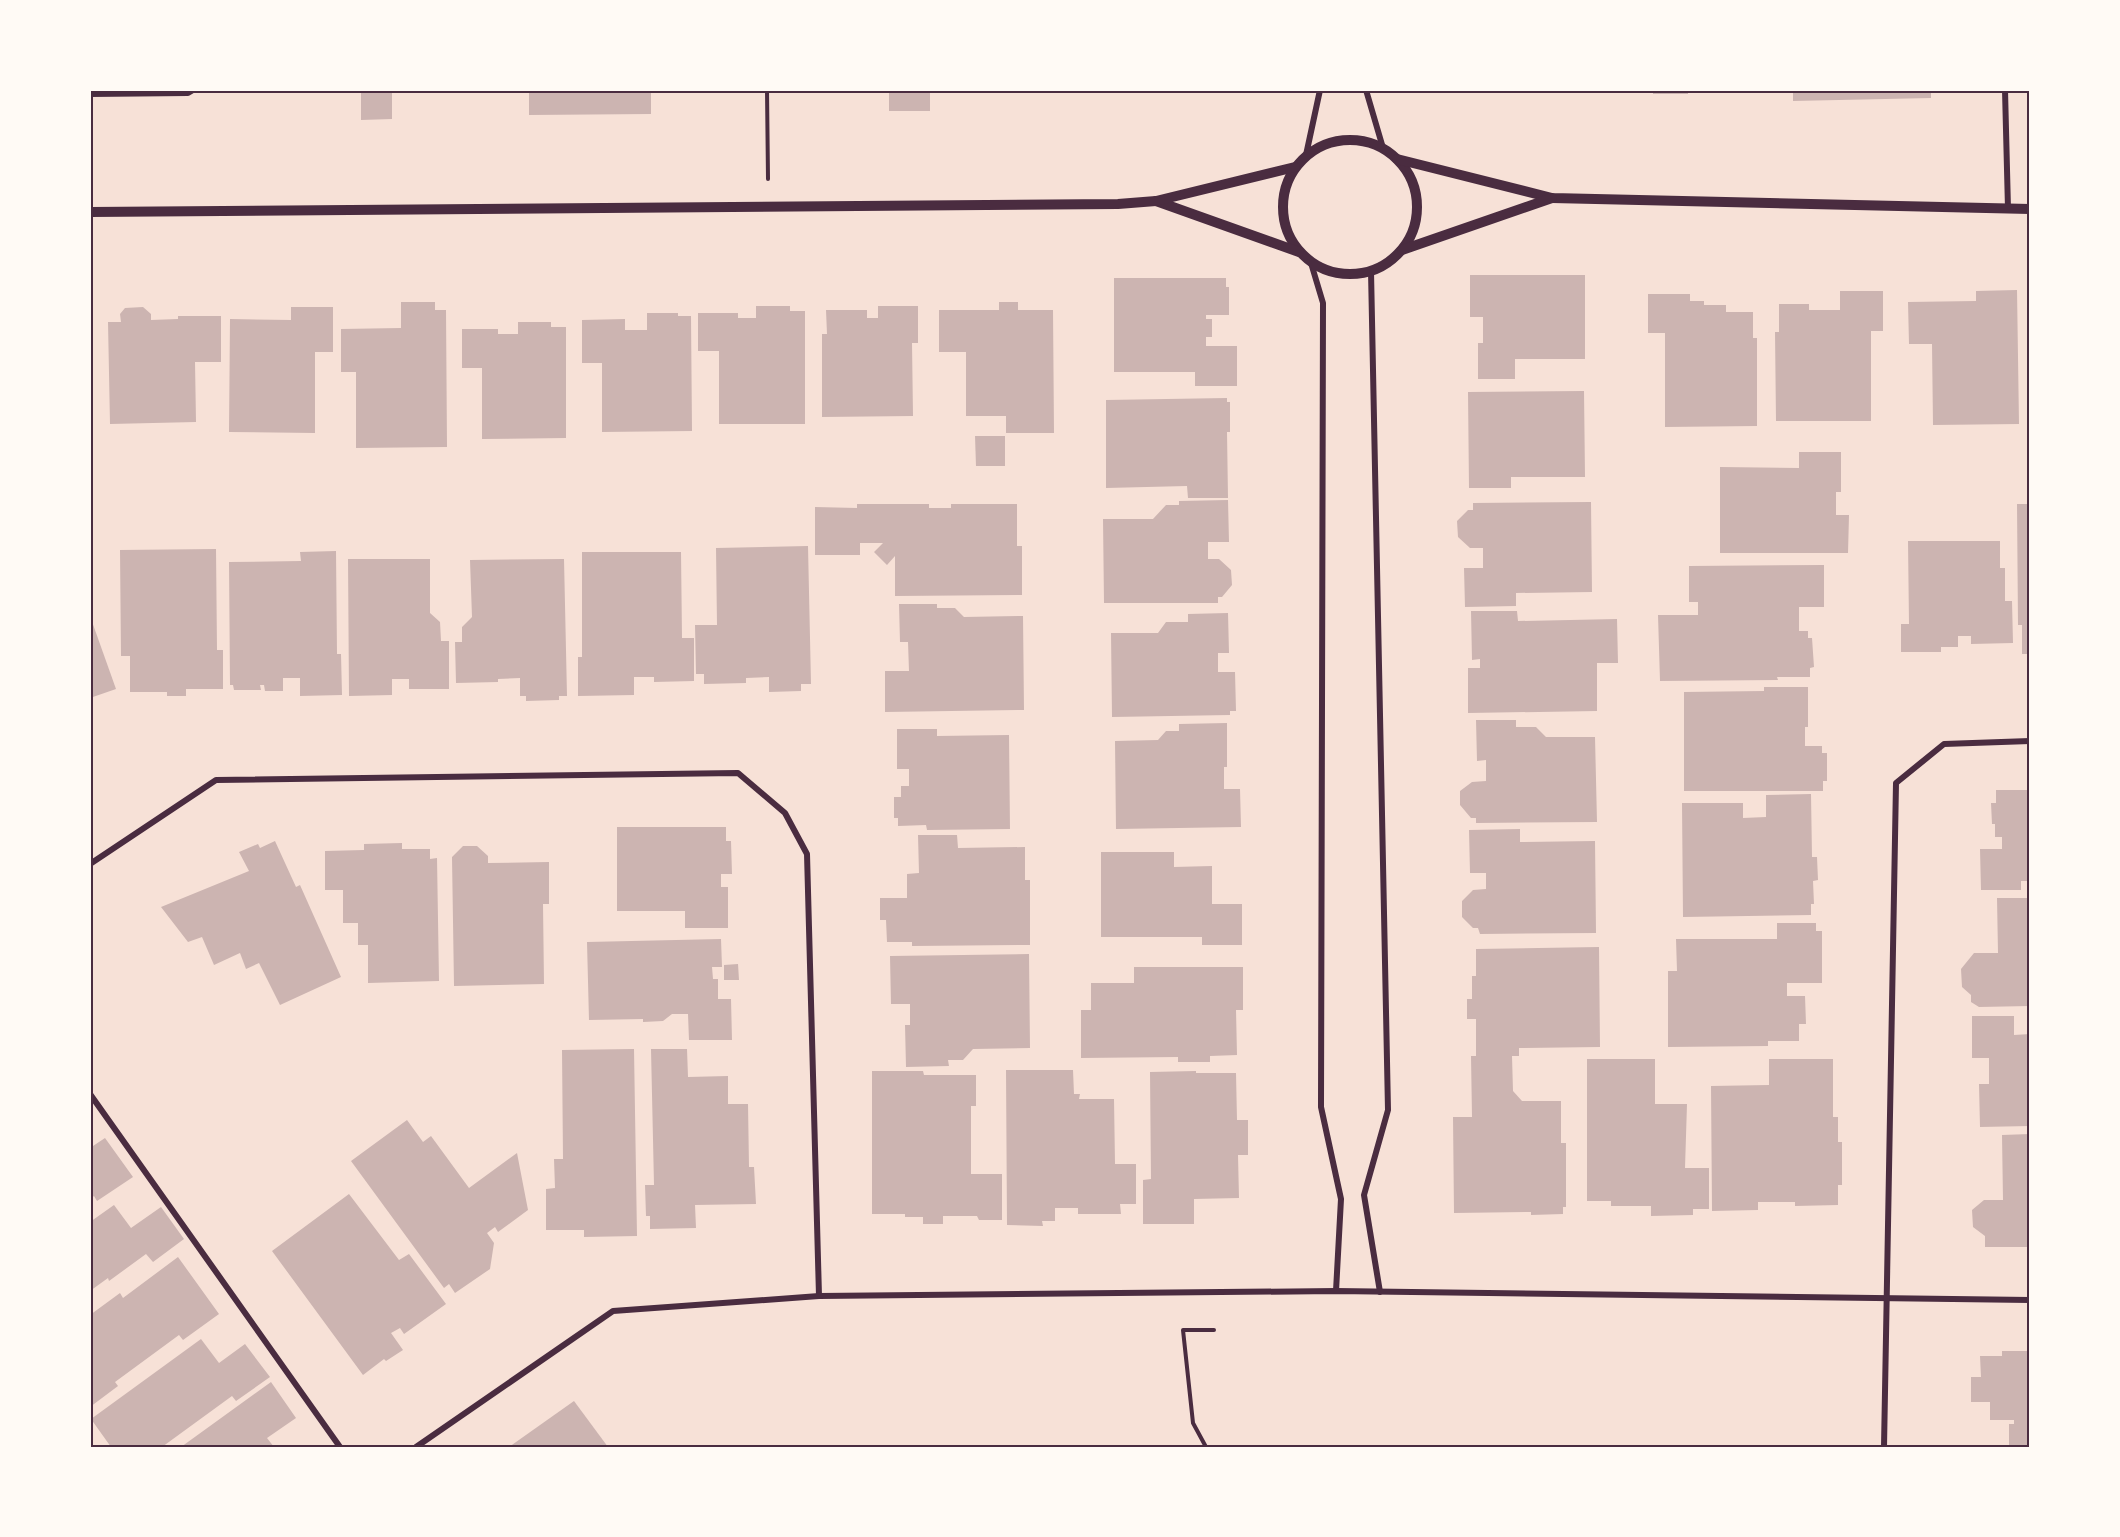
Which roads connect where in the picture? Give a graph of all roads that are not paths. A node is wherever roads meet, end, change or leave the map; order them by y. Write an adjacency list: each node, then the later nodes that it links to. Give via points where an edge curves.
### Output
1 (194, 90): 5 (street)
2 (1320, 90): 7 (street)
3 (1366, 90): 6 (street)
4 (2005, 90): 12 (street)
5 (90, 94)
6 (1383, 148): 7 (street, via 1358,140 1334,141); 8 (street)
7 (1306, 155): 9 (street)
8 (1397, 159): 10 (street); 15 (street, via 1409,174 1416,193 1417,213)
9 (1295, 167): 11 (street); 16 (street, via 1285,187 1281,210 1287,232)
10 (1552, 198): 12 (street); 15 (street)
11 (1156, 201): 14 (street); 16 (street)
12 (2008, 209): 13 (street)
13 (2030, 209)
14 (90, 212)
15 (1402, 250): 18 (street)
16 (1299, 252): 17 (street)
17 (1311, 263): 18 (street, via 1330,272); 22 (street, via 1323,303 1321,1107 1341,1199)
18 (1371, 271): 23 (street, via 1388,1110 1364,1195)
19 (2030, 741): 25 (street, via 1944,744 1896,783)
20 (90, 864): 24 (street, via 216,780 738,773 785,813 807,855)
21 (90, 1094): 27 (street)
22 (1336, 1291): 23 (street); 24 (street)
23 (1380, 1292): 25 (street)
24 (819, 1296): 28 (street, via 613,1311)
25 (1885, 1299): 26 (street); 29 (street)
26 (2030, 1300)
27 (340, 1447)
28 (416, 1447)
29 (1884, 1447)

